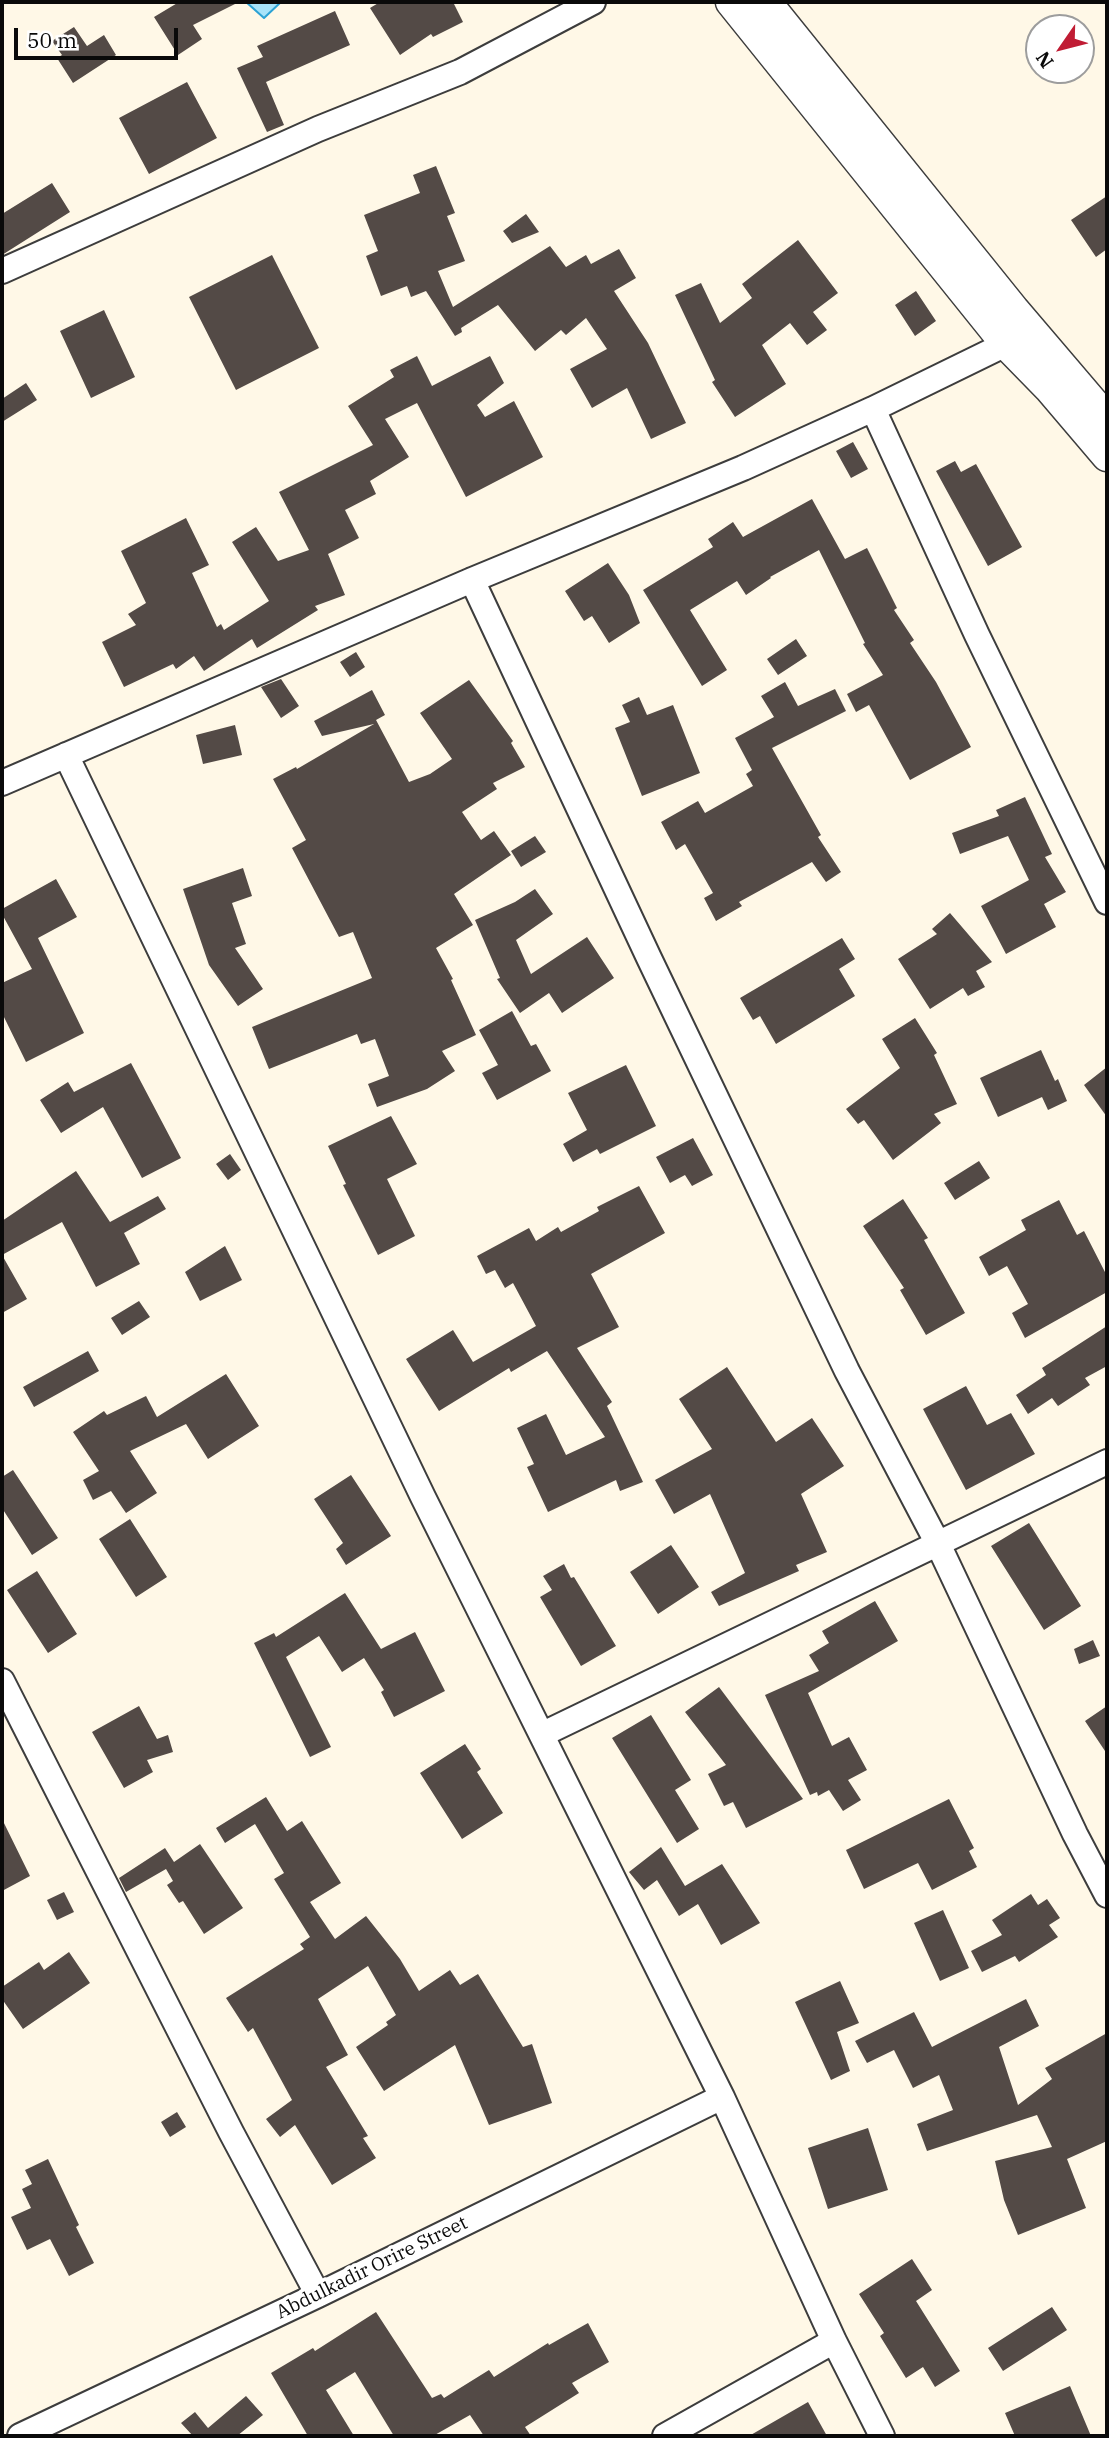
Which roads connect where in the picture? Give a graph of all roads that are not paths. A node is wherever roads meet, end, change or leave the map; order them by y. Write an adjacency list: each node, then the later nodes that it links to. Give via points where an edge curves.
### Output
1 (593, 2): 4 (street, via 460,72 318,129)
2 (732, 2): 6 (street)
3 (766, 2): 5 (street)
4 (2, 271)
5 (1014, 310): 6 (street); 8 (street)
6 (1006, 344): 7 (street); 9 (street)
7 (873, 410): 10 (street); 13 (street)
8 (1107, 419)
9 (1107, 456)
10 (472, 580): 11 (street); 15 (street, via 841,1358)
11 (66, 755): 12 (street); 17 (street, via 423,1497)
12 (2, 783)
13 (1107, 902)
14 (1107, 1462): 15 (street)
15 (938, 1544): 17 (street); 18 (street)
16 (2, 1681): 20 (street)
17 (543, 1734): 19 (street)
18 (1107, 1895)
19 (722, 2097): 20 (street, Abdulkadir Orire Street); 21 (street)
20 (318, 2295): 22 (street, Abdulkadir Orire Street)
21 (834, 2341): 23 (street); 24 (street)
22 (20, 2436)
23 (665, 2436)
24 (882, 2436)

